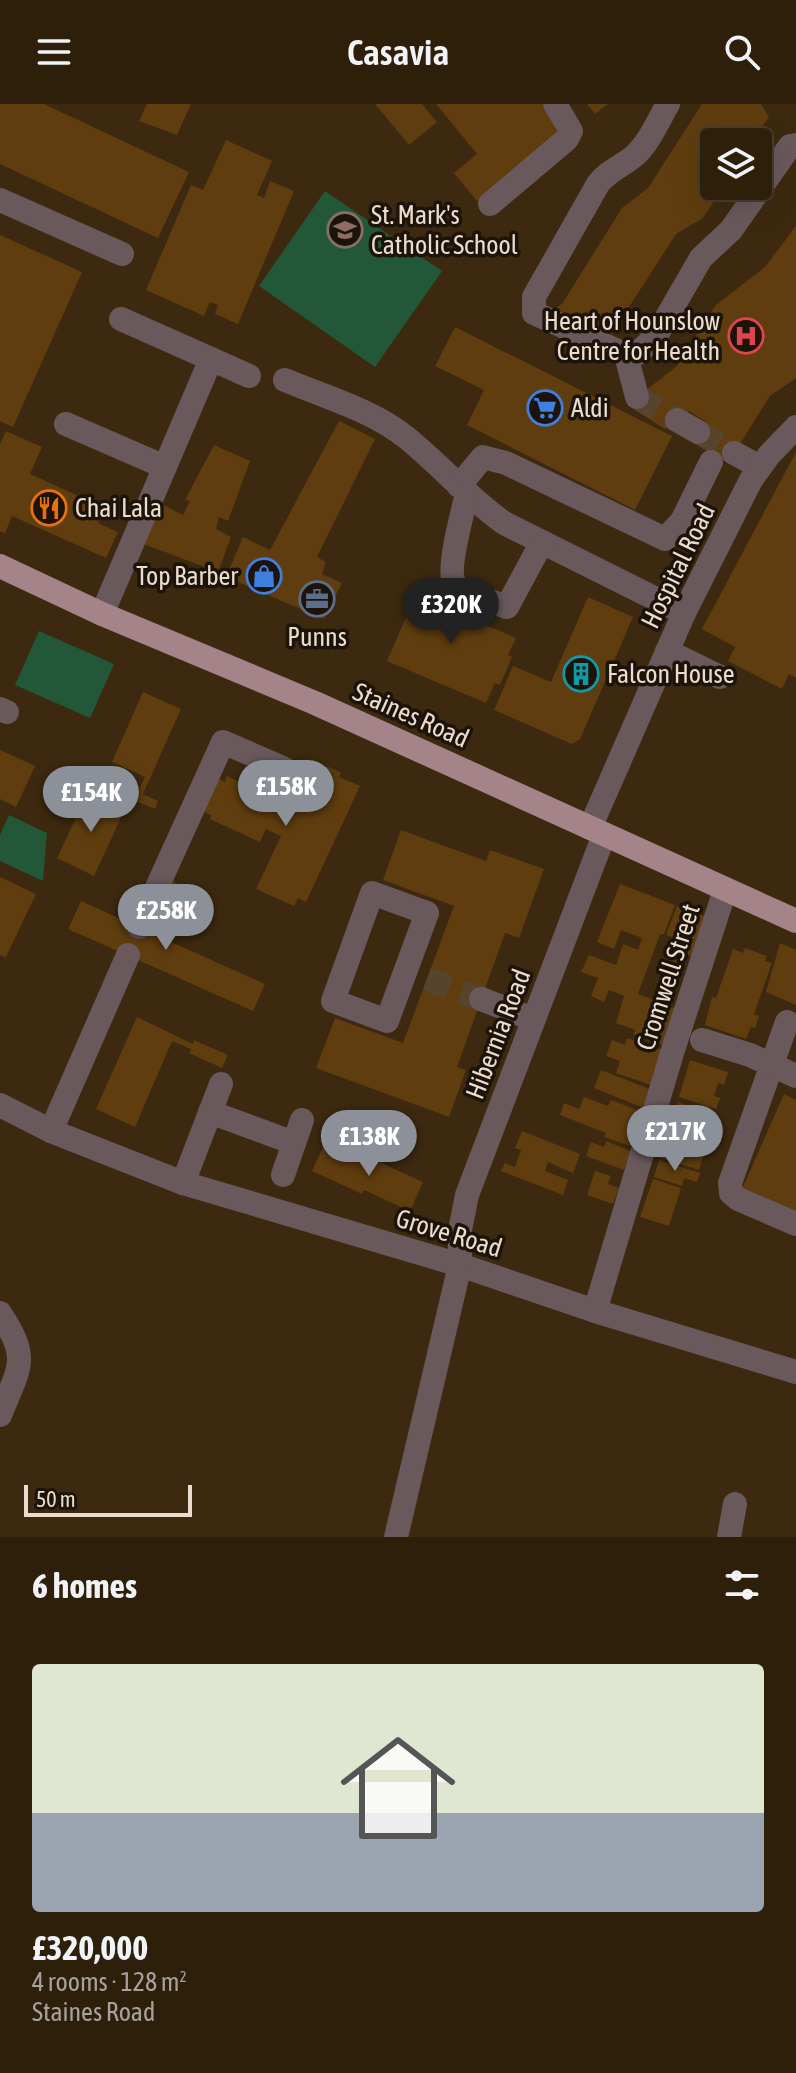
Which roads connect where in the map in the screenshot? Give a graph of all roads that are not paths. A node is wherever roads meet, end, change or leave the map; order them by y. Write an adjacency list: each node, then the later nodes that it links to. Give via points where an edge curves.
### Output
1 (555, 104): 5 (street, via 571,131 567,139)
2 (668, 104): 8 (street, via 640,150 598,184 534,297 534,313)
3 (796, 145): 8 (street, via 790,146 731,230 701,258 656,336 638,353)
4 (0, 200): 6 (street)
5 (490, 204)
6 (122, 254)
7 (121, 319): 9 (street)
8 (626, 355): 12 (street)
9 (211, 359): 10 (street); 19 (street)
10 (249, 376)
11 (285, 380): 21 (street, via 377,419 406,437)
12 (637, 397)
13 (677, 420): 16 (street)
14 (66, 424): 19 (street)
15 (796, 427): 20 (street, Hospital Road)
16 (698, 432)
17 (734, 453): 20 (street)
18 (711, 462): 21 (street, via 682,521 665,539 483,457)
19 (165, 467): 25 (street)
20 (760, 467): 24 (street, Hospital Road)
21 (463, 490): 22 (street, via 504,523); 22 (street, via 453,579 459,587 507,607)
22 (542, 542): 24 (street)
23 (0, 566): 25 (main road, Staines Road)
24 (684, 613): 26 (street, Hospital Road)
25 (102, 614): 29 (main road, Staines Road, via 330,709)
26 (667, 651): 27 (street); 29 (street, Hospital Road)
27 (720, 677)
28 (285, 769): 32 (street, via 223,742)
29 (597, 832): 30 (main road, Staines Road); 36 (street, Hibernia Road)
30 (725, 890): 31 (main road, Staines Road); 51 (street, Cromwell Street)
31 (796, 921)
32 (139, 927)
33 (128, 955): 45 (street)
34 (416, 975): 34 (street, via 387,1021 333,1001 372,893 427,913)
35 (481, 999): 36 (street)
36 (533, 1019): 50 (street, Hibernia Road, via 467,1195)
37 (787, 1022): 39 (street)
38 (702, 1040): 39 (street)
39 (772, 1065): 40 (street); 49 (street, via 730,1183 731,1193)
40 (796, 1076)
41 (221, 1084): 43 (street)
42 (0, 1105): 45 (street, Grove Road)
43 (210, 1112): 46 (street); 48 (street)
44 (302, 1120): 46 (street)
45 (51, 1131): 48 (street, Grove Road)
46 (294, 1143): 47 (street)
47 (283, 1175)
48 (183, 1183): 50 (street, Grove Road)
49 (796, 1224)
50 (460, 1265): 51 (street, Grove Road); 56 (street, Hibernia Road)
51 (595, 1311): 53 (street, Grove Road)
52 (0, 1313): 54 (street, via 21,1359)
53 (796, 1372)
54 (0, 1415)
55 (735, 1504): 57 (street)
56 (396, 1537)
57 (729, 1537)

